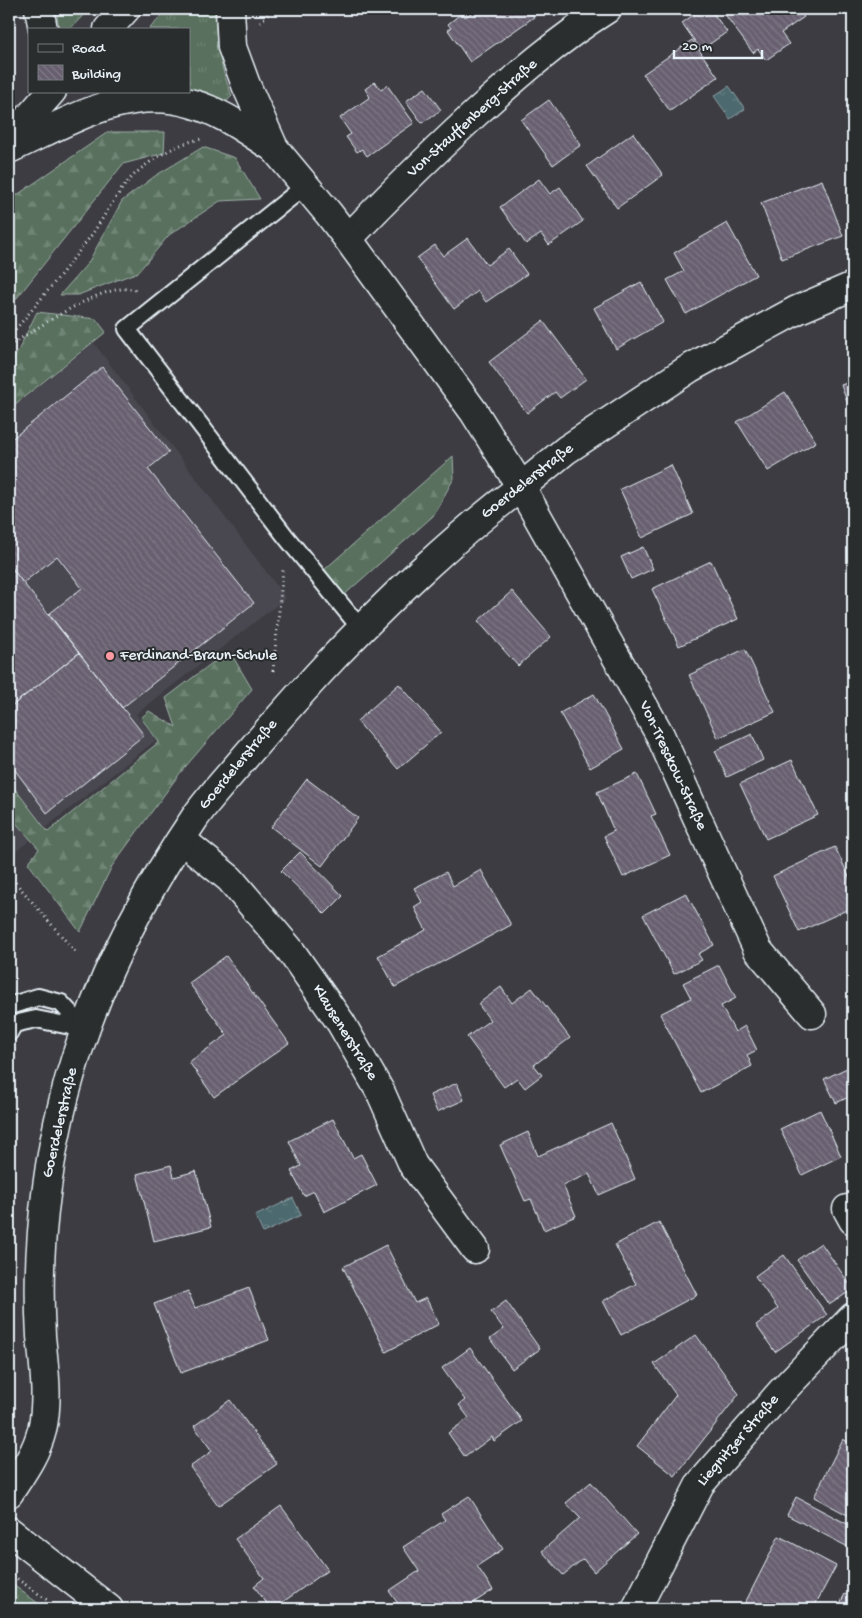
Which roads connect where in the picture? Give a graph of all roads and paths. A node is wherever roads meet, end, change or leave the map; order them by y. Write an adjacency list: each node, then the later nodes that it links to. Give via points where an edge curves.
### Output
1 (39, 9): 5 (main road)
2 (126, 9): 6 (main road)
3 (230, 9): 11 (main road, via 232,46)
4 (607, 9): 13 (main road, Von-Stauffenberg-Straße, via 517,76 420,164)
5 (43, 28)
6 (109, 28)
7 (31, 92): 9 (main road)
8 (51, 92): 9 (main road)
9 (13, 139): 11 (main road, via 102,106 153,98 176,99 216,113)
10 (204, 139): 16 (path, via 193,140 157,157 129,180 50,290)
11 (274, 148): 12 (main road)
12 (305, 186): 13 (main road); 15 (lane)
13 (348, 239): 18 (main road, via 474,412)
14 (853, 286): 18 (main road, Goerdelerstraße, via 797,310 690,368 566,450)
15 (151, 310): 17 (path, via 136,290 123,288 106,292); 19 (lane, via 127,329)
16 (9, 337)
17 (9, 346)
18 (521, 488): 20 (main road, Goerdelerstraße, via 449,546); 26 (main road, Von-Tresckow-Straße, via 660,735 758,950)
19 (286, 537): 20 (lane); 21 (path)
20 (361, 629): 22 (main road, Goerdelerstraße, via 297,696 197,815)
21 (273, 671)
22 (182, 840): 27 (main road, Goerdelerstraße, via 115,954); 29 (main road, Klausenerstraße, via 230,879 295,958 341,1023 381,1092 413,1165)
23 (9, 875): 24 (path)
24 (77, 954)
25 (9, 1006): 27 (lane, via 38,997 61,1003)
26 (812, 1014)
27 (85, 1029): 28 (lane, via 36,1018 14,1024); 31 (main road, Goerdelerstraße, via 58,1123 47,1186 40,1259 45,1413 36,1448)
28 (9, 1034)
29 (475, 1249)
30 (853, 1317): 36 (main road, Liegnitzer Straße, via 700,1484)
31 (9, 1493)
32 (9, 1531): 35 (main road)
33 (9, 1572): 34 (path)
34 (53, 1604)
35 (109, 1609)
36 (636, 1609)

